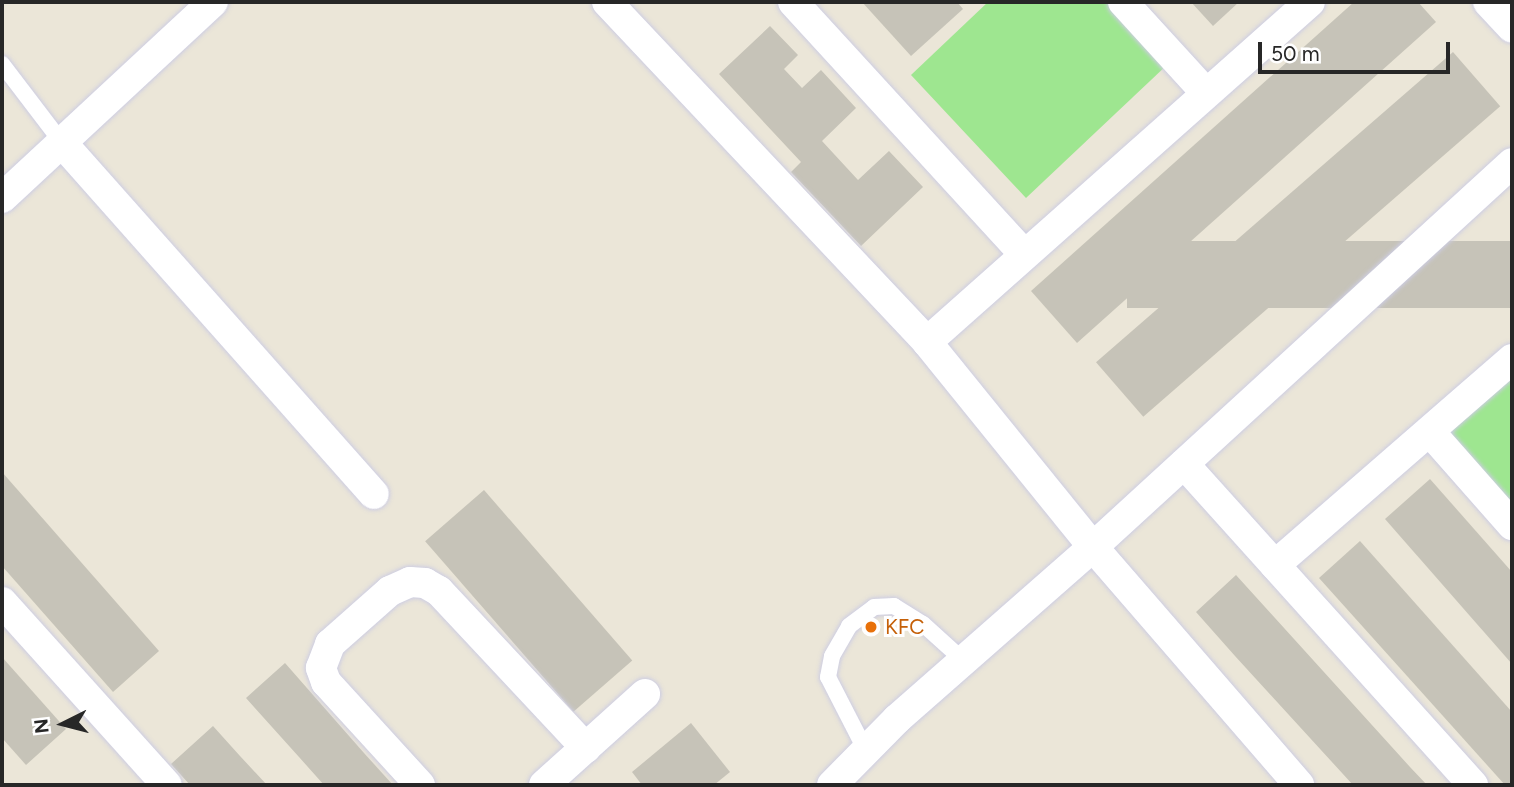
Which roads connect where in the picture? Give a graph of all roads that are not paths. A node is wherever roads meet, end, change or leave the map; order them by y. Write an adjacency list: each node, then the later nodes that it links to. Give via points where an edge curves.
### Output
1 (213, 2): 10 (street)
2 (607, 2): 14 (street)
3 (793, 2): 13 (street)
4 (1123, 2): 9 (street)
5 (1310, 2): 9 (street)
6 (1488, 2): 7 (street)
7 (1512, 29)
8 (2, 64): 10 (lane)
9 (1206, 93): 13 (street)
10 (63, 144): 12 (street); 18 (street)
11 (1512, 163): 17 (street)
12 (2, 198)
13 (1024, 254): 14 (street)
14 (927, 342): 20 (street)
15 (1512, 359): 16 (street)
16 (1431, 433): 19 (street); 21 (street)
17 (1184, 464): 20 (street); 21 (street)
18 (374, 494)
19 (1512, 525)
20 (1093, 547): 23 (street); 31 (street)
21 (1275, 565): 32 (street)
22 (2, 602): 27 (street)
23 (964, 661): 26 (street); 26 (lane, via 923,624 894,606 874,607 849,626 832,656 828,677)
24 (645, 694): 25 (street)
25 (586, 748): 28 (street, via 439,591 410,582 390,591 330,645 321,668 326,682); 29 (street)
26 (866, 751): 30 (street)
27 (167, 785)
28 (420, 785)
29 (544, 785)
30 (832, 785)
31 (1299, 785)
32 (1473, 785)

